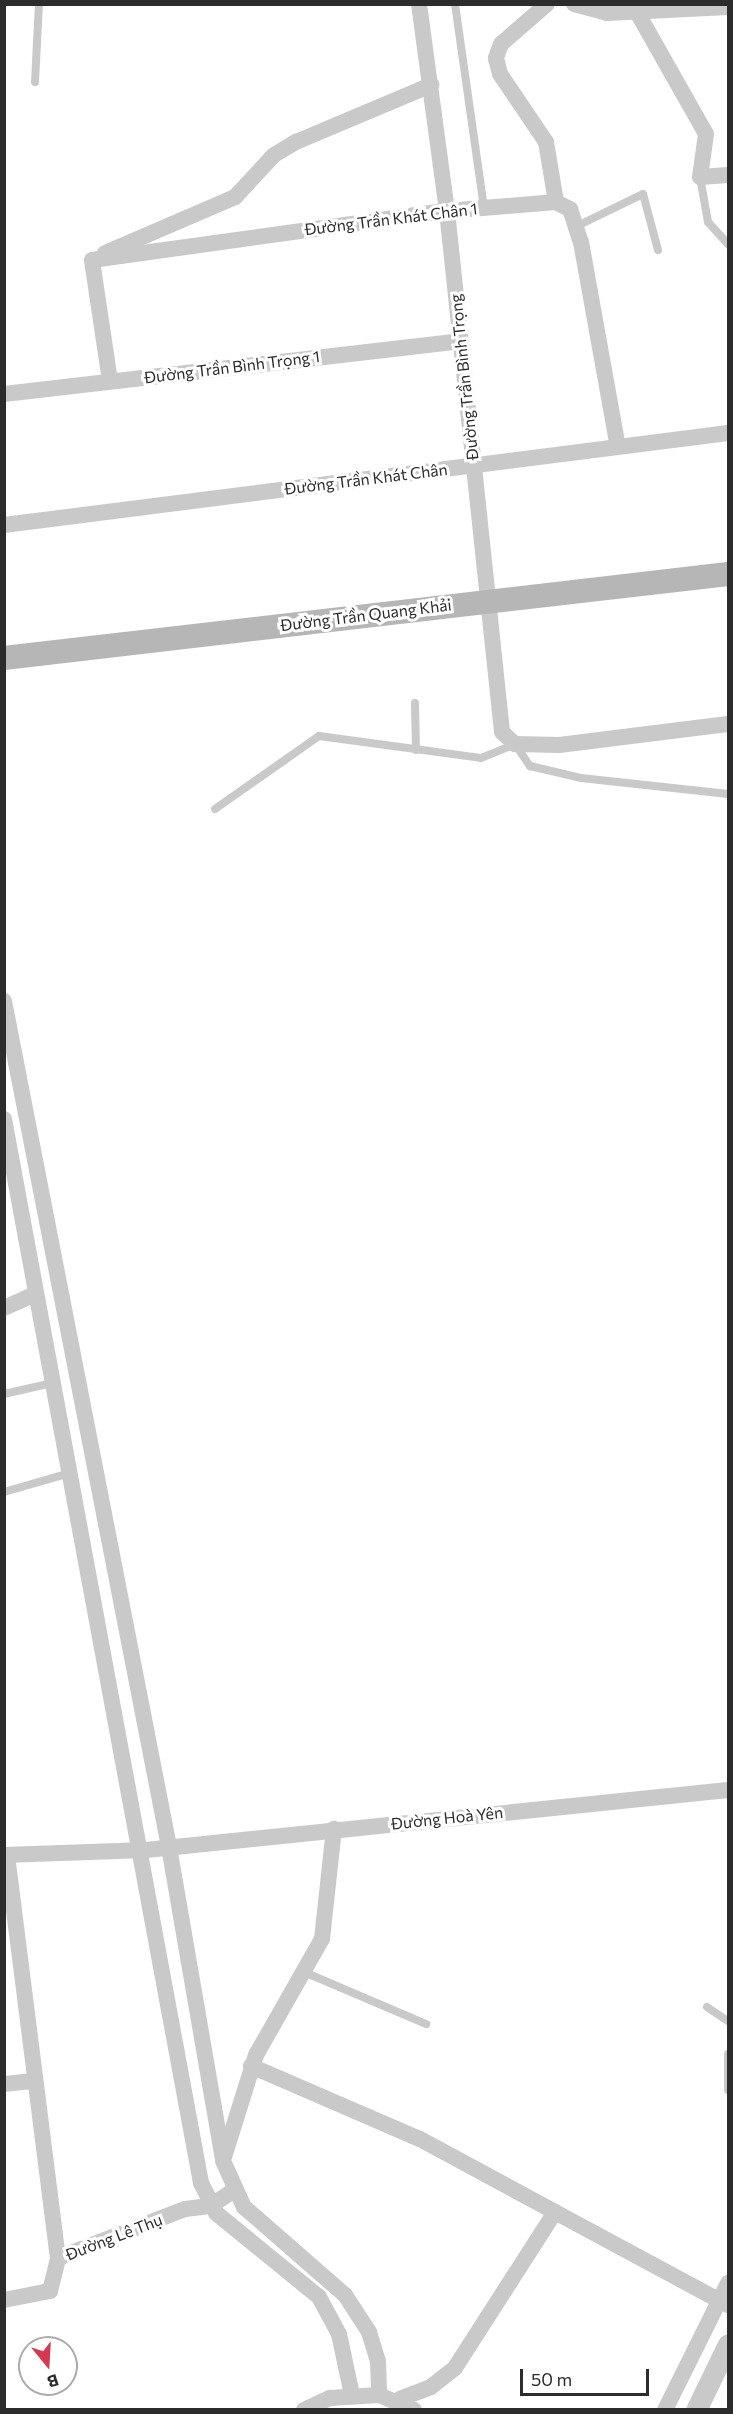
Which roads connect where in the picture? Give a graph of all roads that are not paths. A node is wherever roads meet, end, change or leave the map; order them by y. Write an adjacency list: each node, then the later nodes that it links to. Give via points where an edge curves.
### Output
1 (39, 4): 8 (lane)
2 (419, 4): 9 (street, Đường Trần Bình Trọng)
3 (455, 4): 13 (lane)
4 (547, 4): 12 (street, via 501,44 496,58 500,74 546,142)
5 (574, 4): 7 (street)
6 (729, 7): 7 (street)
7 (637, 12): 11 (street, via 706,134)
8 (35, 82)
9 (431, 86): 14 (street, Đường Trần Bình Trọng); 18 (street, via 296,142 274,155 235,197)
10 (729, 175): 11 (street)
11 (700, 177): 16 (lane, via 708,222)
12 (556, 202): 13 (street, Đường Trần Khát Chân 1); 15 (street, via 570,209)
13 (484, 207): 14 (street, Đường Trần Khát Chân 1)
14 (447, 211): 18 (street, Đường Trần Khát Chân 1); 19 (street, Đường Trần Bình Trọng)
15 (577, 226): 17 (lane, via 643,194); 23 (street)
16 (729, 244)
17 (658, 250)
18 (92, 260): 20 (street)
19 (460, 341): 20 (street, Đường Trần Bình Trọng 1); 24 (street, Đường Trần Bình Trọng)
20 (110, 381): 21 (street, Đường Trần Bình Trọng 1)
21 (4, 394)
22 (729, 433): 23 (street, Đường Trần Khát Chân)
23 (618, 447): 24 (street, Đường Trần Khát Chân)
24 (473, 465): 25 (street, Đường Trần Khát Chân); 27 (street, Đường Trần Bình Trọng)
25 (4, 525)
26 (729, 574): 27 (main road, Đường Trần Quang Khải)
27 (490, 600): 28 (main road, Đường Trần Quang Khải); 31 (street, Đường Trần Bình Trọng, via 502,732)
28 (4, 658)
29 (415, 703): 32 (lane)
30 (729, 724): 31 (street, via 559,745)
31 (514, 744): 32 (lane, via 481,758); 33 (lane, via 530,766 581,778)
32 (416, 750): 34 (lane, via 309,738)
33 (729, 794)
34 (215, 809)
35 (4, 1001): 46 (street)
36 (4, 1119): 37 (street)
37 (11, 1203): 38 (street)
38 (35, 1294): 39 (street); 40 (street)
39 (4, 1308)
40 (52, 1383): 41 (lane); 42 (street)
41 (4, 1394)
42 (70, 1473): 43 (lane); 47 (street)
43 (4, 1492)
44 (729, 1790): 45 (street, Đường Hoà Yên)
45 (334, 1829): 46 (street, Đường Hoà Yên); 49 (street, via 322,1939)
46 (168, 1847): 47 (street, Đường Hoà Yên); 58 (street)
47 (144, 1850): 48 (street); 60 (street, via 198,2166)
48 (6, 1855): 55 (street)
49 (304, 1972): 52 (lane); 54 (street)
50 (707, 2007): 51 (lane)
51 (729, 2021)
52 (426, 2024)
53 (729, 2054): 57 (lane)
54 (251, 2066): 58 (street); 61 (street, via 420,2139)
55 (34, 2081): 56 (street); 62 (street)
56 (4, 2084)
57 (729, 2090)
58 (223, 2161): 59 (street)
59 (231, 2193): 60 (street); 69 (street, via 345,2295 369,2332 378,2361)
60 (211, 2205): 62 (street, Đường Lê Thụ, via 185,2209); 68 (street, via 319,2297 339,2334)
61 (555, 2211): 65 (street); 70 (street, via 454,2368)
62 (58, 2258): 64 (street, Đường Lê Thụ, via 50,2291)
63 (729, 2283): 65 (street)
64 (4, 2300)
65 (724, 2303): 72 (street)
66 (729, 2344): 67 (street)
67 (722, 2366): 73 (street)
68 (352, 2395): 69 (street); 71 (street)
69 (379, 2395): 70 (street)
70 (407, 2404)
71 (304, 2409)
72 (665, 2409)
73 (696, 2409)

